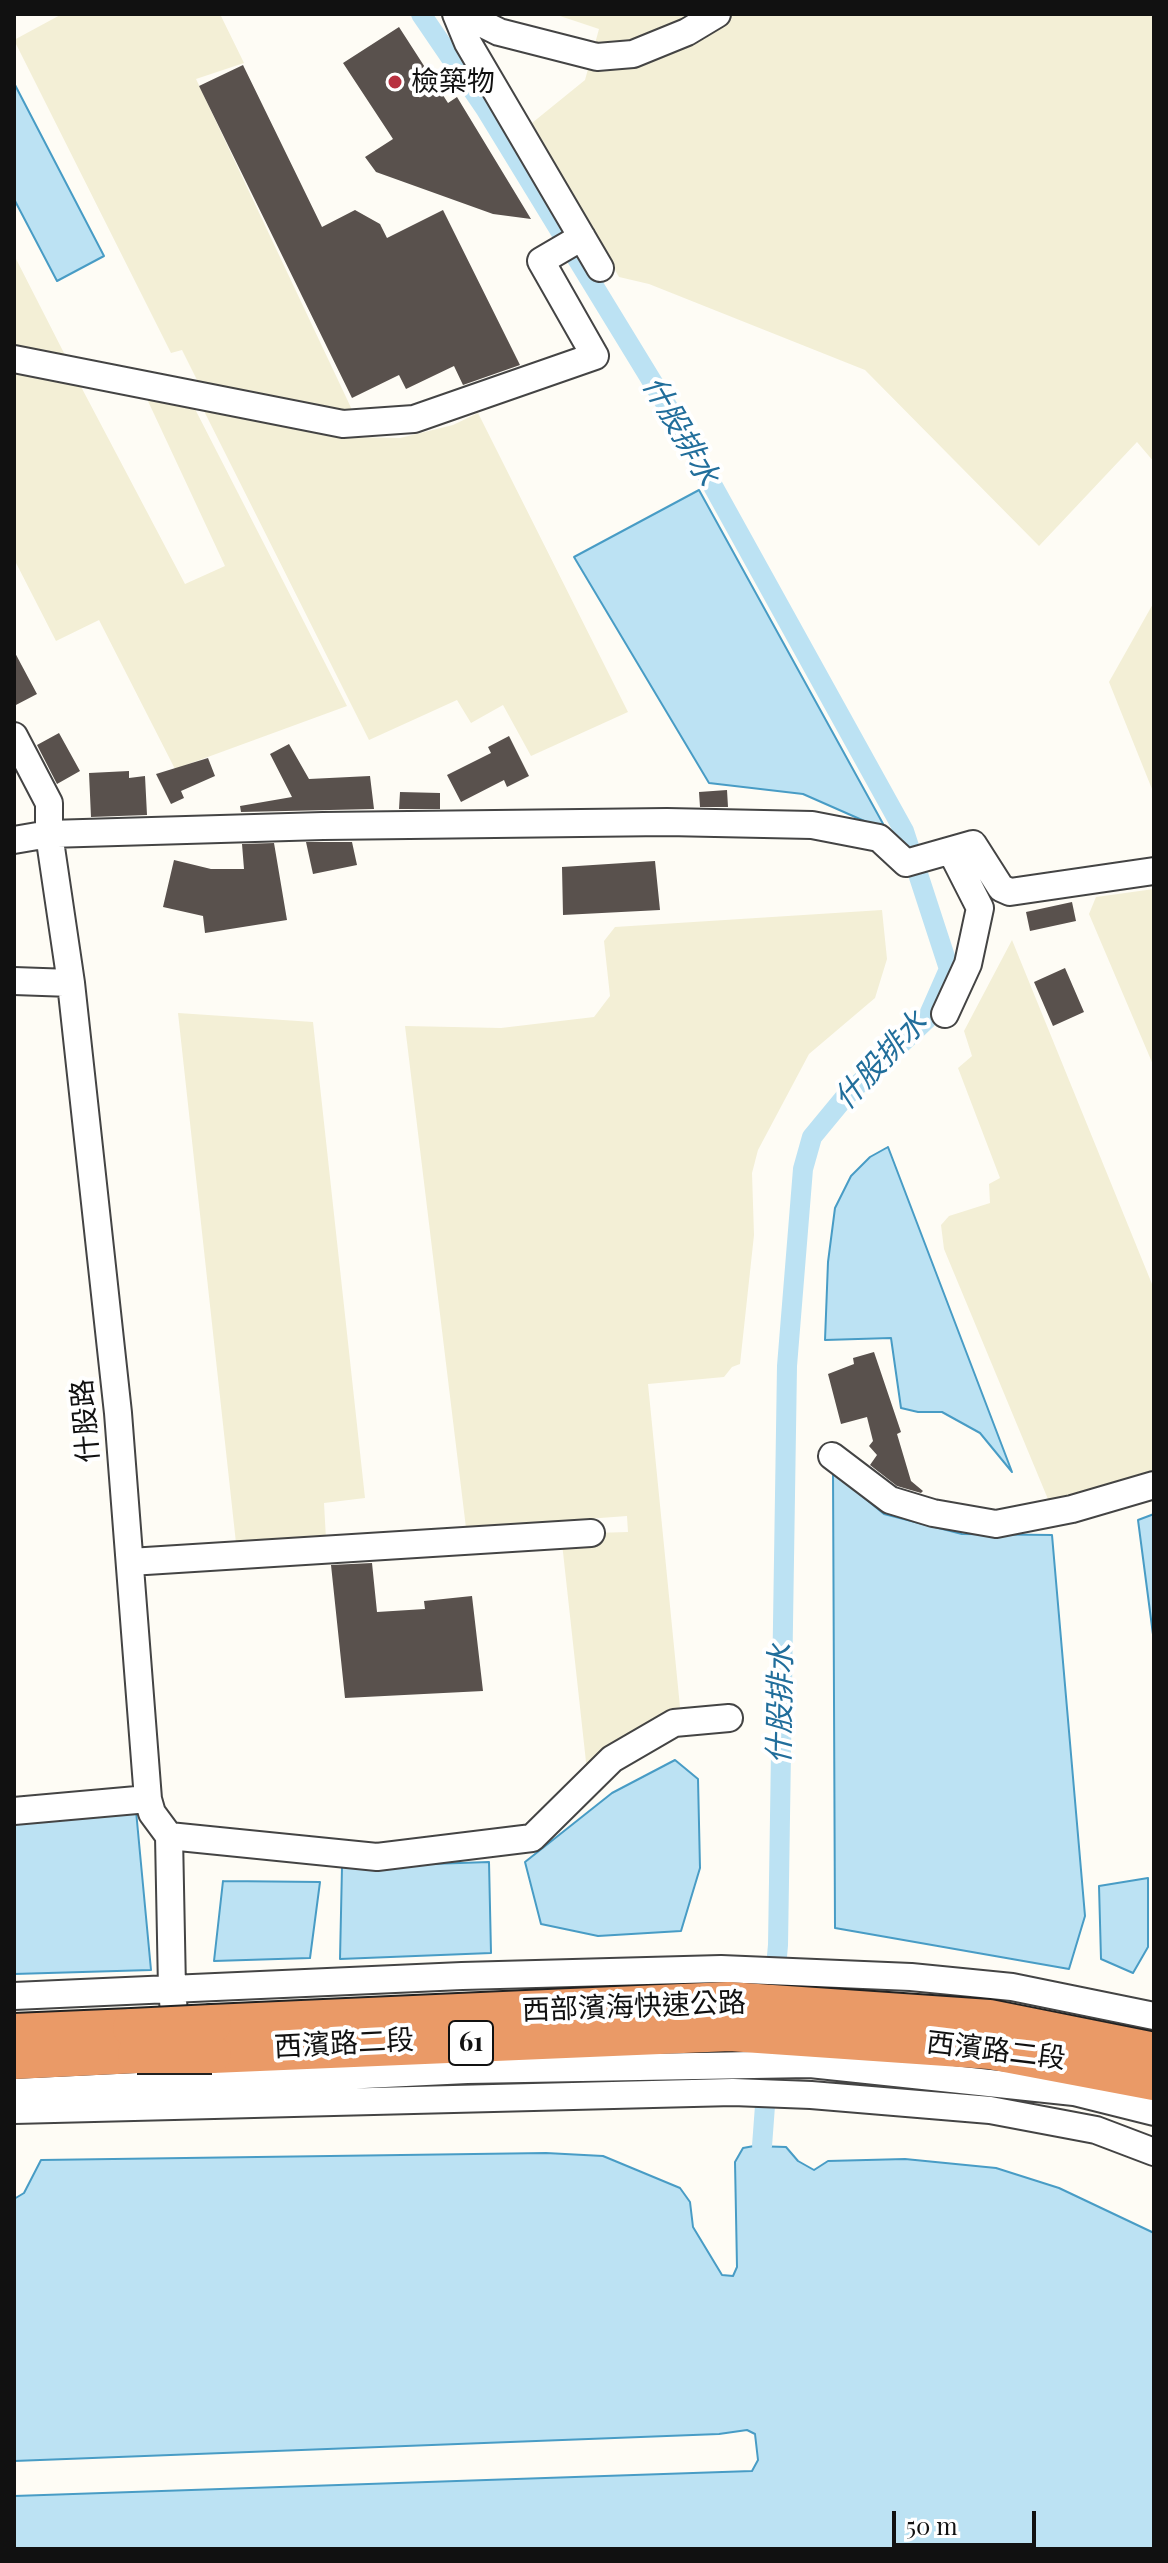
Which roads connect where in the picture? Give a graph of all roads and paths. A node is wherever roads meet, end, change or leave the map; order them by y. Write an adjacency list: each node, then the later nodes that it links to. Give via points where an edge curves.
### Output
1 (456, 14): 4 (street)
2 (463, 14): 3 (street, via 499,32 597,57 633,54)
3 (717, 14)
4 (582, 237): 5 (street); 6 (street, via 541,261 595,356 414,419 343,424)
5 (600, 268)
6 (14, 359)
7 (14, 736): 8 (street, 什股路, via 49,803)
8 (49, 834): 9 (street); 10 (street, via 667,822 812,825 879,838 906,863); 13 (street, 什股路)
9 (14, 840)
10 (946, 852): 11 (street, via 973,844 1001,888 1010,892); 14 (street, via 980,908 968,964)
11 (1154, 871)
12 (14, 981): 13 (street)
13 (71, 983): 18 (street, 什股路)
14 (945, 1014)
15 (832, 1456): 16 (street, via 890,1500 996,1524)
16 (1154, 1485)
17 (591, 1533): 18 (street)
18 (130, 1562): 20 (street, 什股路)
19 (729, 1718): 22 (street, via 674,1723 612,1759 532,1838 377,1857)
20 (148, 1799): 21 (street); 22 (street, 什股路)
21 (14, 1811)
22 (169, 1836): 23 (street, 什股路)
23 (172, 1989): 24 (street, 西濱路二段); 25 (street, 西濱路二段); 34 (street, 什股路)
24 (14, 1996)
25 (728, 2016): 27 (highway, 西部濱海快速公路 / 61); 27 (street, 西濱路二段); 29 (highway, 西部濱海快速公路 / 61, bridge); 34 (street, 西濱路二段, via 467,2070)
26 (1154, 2016): 27 (street, 西濱路二段, via 1012,1987 911,1977)
27 (808, 2020): 30 (highway, 西部濱海快速公路 / 61, via 989,2019); 32 (highway, 西部濱海快速公路 / 61); 36 (street, 西濱路二段)
28 (14, 2033): 29 (highway, 西部濱海快速公路 / 61)
29 (134, 2041): 31 (highway, 西部濱海快速公路 / 61)
30 (1154, 2052)
31 (14, 2060)
32 (1154, 2081)
33 (14, 2092): 34 (street, 西濱路二段)
34 (182, 2095): 35 (street); 37 (street, via 811,2095 990,2110 1096,2130)
35 (14, 2110)
36 (1154, 2112)
37 (1154, 2152)

